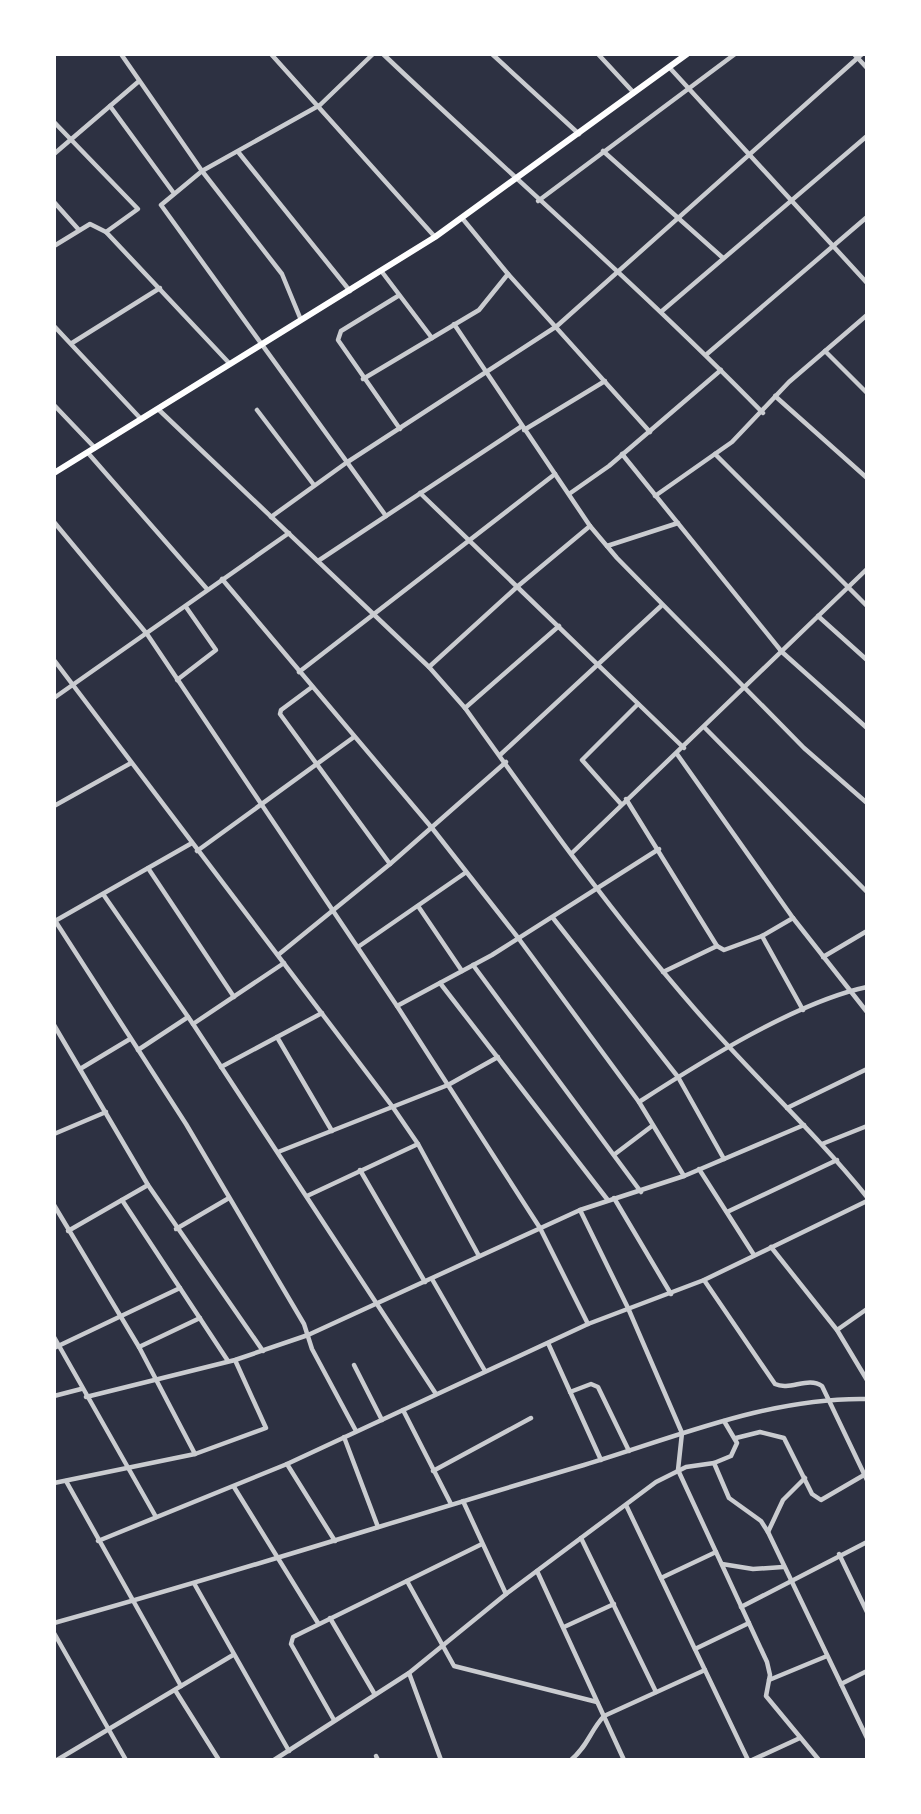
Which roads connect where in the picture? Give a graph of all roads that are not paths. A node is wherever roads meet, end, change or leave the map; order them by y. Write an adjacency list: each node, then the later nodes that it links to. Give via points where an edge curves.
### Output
1 (121, 54): 12 (street)
2 (271, 54): 15 (street)
3 (373, 54): 15 (street)
4 (383, 54): 26 (street)
5 (492, 54): 18 (street)
6 (598, 54): 14 (street)
7 (687, 54): 10 (main road)
8 (735, 54): 13 (street)
9 (858, 55): 11 (street); 24 (street)
10 (669, 67): 13 (street); 14 (main road)
11 (867, 68)
12 (138, 82): 16 (street); 25 (street)
13 (689, 90): 21 (street); 24 (street)
14 (634, 93): 18 (main road)
15 (320, 105): 23 (street); 36 (street)
16 (110, 106): 20 (street); 27 (street)
17 (54, 122): 20 (street)
18 (579, 134): 26 (main road)
19 (867, 136): 29 (street)
20 (71, 138): 22 (street); 35 (street, via 138,209)
21 (603, 151): 28 (street); 32 (street)
22 (54, 153)
23 (239, 153): 25 (street); 45 (street)
24 (747, 155): 29 (street); 32 (street)
25 (202, 172): 27 (street); 49 (street, via 282,274)
26 (515, 180): 28 (street); 33 (main road)
27 (173, 192): 55 (street, via 162,208)
28 (538, 201): 41 (street)
29 (790, 201): 38 (street); 39 (street)
30 (54, 202): 34 (street)
31 (867, 216): 38 (street)
32 (679, 217): 39 (street); 41 (street)
33 (462, 218): 36 (main road); 42 (street)
34 (79, 230): 35 (street, via 90,224); 37 (street)
35 (106, 232): 44 (street)
36 (435, 237): 40 (main road)
37 (54, 246)
38 (833, 246): 43 (street); 57 (street)
39 (723, 258): 47 (street)
40 (382, 272): 45 (main road); 46 (street)
41 (619, 273): 47 (street); 52 (street)
42 (508, 274): 50 (street, via 480,310); 52 (street)
43 (867, 283)
44 (160, 288): 54 (street); 58 (street)
45 (351, 291): 49 (main road)
46 (398, 296): 53 (street); 61 (street, via 338,336)
47 (662, 311): 57 (street)
48 (867, 315): 56 (street)
49 (301, 320): 55 (main road)
50 (454, 324): 53 (street); 60 (street)
51 (54, 326): 54 (street)
52 (557, 327): 60 (street); 62 (street)
53 (432, 338): 61 (street)
54 (71, 343): 69 (street)
55 (263, 343): 58 (main road); 77 (street)
56 (825, 351): 63 (street); 64 (street)
57 (707, 354): 59 (street)
58 (230, 364): 66 (main road)
59 (721, 370): 68 (street); 72 (street)
60 (486, 374): 70 (street); 71 (street)
61 (363, 379): 71 (street)
62 (605, 381): 70 (street); 72 (street)
63 (867, 393)
64 (775, 396): 68 (street); 80 (street)
65 (54, 405): 73 (street)
66 (158, 408): 69 (main road); 86 (street)
67 (257, 410): 81 (street)
68 (763, 413): 76 (street)
69 (142, 419): 73 (main road)
70 (523, 428): 79 (street); 82 (street)
71 (400, 429): 77 (street)
72 (650, 432): 75 (street)
73 (95, 448): 74 (main road)
74 (88, 453): 78 (main road); 98 (street)
75 (622, 454): 83 (street); 84 (street)
76 (715, 454): 84 (street); 97 (street)
77 (346, 463): 81 (street); 85 (street)
78 (54, 473)
79 (555, 474): 83 (street); 91 (street)
80 (867, 478)
81 (314, 485): 86 (street)
82 (420, 493): 85 (street); 91 (street)
83 (569, 494): 89 (street)
84 (655, 496): 88 (street)
85 (386, 516): 93 (street)
86 (271, 517): 90 (street)
87 (54, 522): 105 (street)
88 (678, 523): 92 (street); 106 (street)
89 (590, 526): 92 (street); 96 (street)
90 (289, 533): 93 (street); 95 (street)
91 (468, 540): 96 (street); 102 (street)
92 (607, 546): 99 (street)
93 (318, 561): 102 (street)
94 (867, 569): 97 (street)
95 (222, 579): 98 (street); 111 (street)
96 (518, 586): 104 (street); 109 (street)
97 (847, 587): 100 (street); 103 (street)
98 (207, 589): 101 (street)
99 (661, 606): 110 (street); 115 (street)
100 (867, 606)
101 (186, 607): 105 (street); 112 (street, via 216,650)
102 (372, 613): 109 (street); 111 (street)
103 (818, 616): 106 (street); 108 (street)
104 (559, 626): 110 (street); 118 (street)
105 (147, 634): 112 (street); 113 (street)
106 (782, 652): 115 (street); 119 (street)
107 (54, 660): 113 (street)
108 (867, 660)
109 (429, 667): 118 (street)
110 (599, 667): 117 (street); 124 (street)
111 (299, 672): 114 (street)
112 (177, 680): 129 (street)
113 (72, 685): 116 (street); 126 (street)
114 (312, 687): 121 (street); 127 (street, via 280,712)
115 (745, 689): 120 (street); 130 (street)
116 (54, 698)
117 (638, 704): 122 (street); 128 (street, via 582,760)
118 (465, 708): 124 (street)
119 (866, 727)
120 (705, 728): 122 (street); 142 (street)
121 (354, 737): 127 (street); 132 (street)
122 (684, 748): 123 (street)
123 (677, 754): 128 (street); 147 (street)
124 (500, 755): 125 (street)
125 (506, 762): 132 (street); 136 (street)
126 (131, 763): 131 (street); 133 (street)
127 (317, 764): 129 (street); 137 (street)
128 (624, 802): 134 (street); 136 (street)
129 (261, 803): 135 (street); 145 (street)
130 (867, 803)
131 (54, 806)
132 (432, 828): 137 (street); 139 (street)
133 (192, 844): 135 (street); 138 (street)
134 (659, 849): 141 (street); 152 (street)
135 (197, 851): 154 (street)
136 (572, 853): 141 (street)
137 (390, 863): 145 (street)
138 (148, 868): 143 (street); 163 (street)
139 (465, 873): 144 (street); 151 (street)
140 (867, 883): 142 (street)
141 (598, 889): 146 (street); 159 (street)
142 (864, 890)
143 (103, 894): 148 (street); 168 (street)
144 (418, 906): 153 (street); 158 (street)
145 (332, 910): 153 (street); 154 (street)
146 (553, 918): 151 (street); 180 (street)
147 (793, 918): 150 (street); 155 (street)
148 (55, 920): 173 (street)
149 (867, 931): 155 (street)
150 (762, 936): 152 (street, via 724,950); 165 (street)
151 (519, 939): 157 (street); 182 (street)
152 (717, 946): 159 (street)
153 (358, 947): 164 (street)
154 (278, 955): 156 (street)
155 (823, 957): 162 (street)
156 (284, 963): 163 (street); 167 (street)
157 (473, 965): 158 (street); 194 (street)
158 (462, 971): 160 (street)
159 (663, 971): 174 (street)
160 (440, 983): 164 (street); 176 (street)
161 (867, 987): 162 (street)
162 (850, 990): 165 (street); 166 (street)
163 (234, 996): 169 (street)
164 (397, 1006): 181 (street)
165 (803, 1010): 174 (street)
166 (867, 1012)
167 (323, 1013): 172 (street); 183 (street)
168 (188, 1017): 169 (street); 175 (street)
169 (193, 1024): 177 (street)
170 (54, 1025): 171 (street)
171 (57, 1036): 178 (street)
172 (277, 1037): 177 (street); 189 (street)
173 (130, 1039): 175 (street); 178 (street)
174 (731, 1047): 180 (street); 184 (street)
175 (138, 1050): 203 (street)
176 (498, 1057): 181 (street); 205 (street)
177 (221, 1067): 193 (street)
178 (80, 1069): 185 (street)
179 (867, 1069): 184 (street)
180 (678, 1077): 182 (street); 195 (street)
181 (448, 1085): 183 (street); 211 (street)
182 (639, 1102): 187 (street)
183 (392, 1106): 189 (street); 191 (street)
184 (787, 1108): 186 (street)
185 (106, 1112): 190 (street); 200 (street)
186 (804, 1125): 192 (street); 195 (street)
187 (652, 1126): 194 (street); 199 (street)
188 (867, 1126): 192 (street)
189 (332, 1131): 193 (street)
190 (54, 1134)
191 (418, 1144): 198 (street); 216 (street)
192 (822, 1144): 196 (street)
193 (278, 1152): 202 (street)
194 (615, 1154): 201 (street)
195 (724, 1158): 197 (street)
196 (837, 1160): 206 (street); 210 (street)
197 (699, 1169): 199 (street); 210 (street)
198 (360, 1170): 202 (street); 219 (street)
199 (684, 1176): 201 (street)
200 (148, 1185): 207 (street); 212 (street)
201 (641, 1192): 204 (street)
202 (307, 1196): 222 (street)
203 (229, 1198): 212 (street); 229 (street)
204 (614, 1198): 205 (street); 221 (street)
205 (607, 1199): 209 (street)
206 (867, 1199): 214 (street)
207 (122, 1200): 213 (street); 220 (street)
208 (54, 1205): 213 (street)
209 (580, 1210): 211 (street); 223 (street)
210 (727, 1212): 215 (street)
211 (540, 1228): 216 (street); 227 (street)
212 (176, 1229): 234 (street)
213 (68, 1231): 225 (street)
214 (771, 1247): 215 (street); 228 (street)
215 (754, 1255): 218 (street)
216 (479, 1256): 217 (street)
217 (432, 1279): 219 (street); 238 (street)
218 (704, 1280): 221 (street); 246 (street, via 775,1384 785,1388 818,1382)
219 (425, 1282): 222 (street)
220 (180, 1288): 225 (street); 226 (street)
221 (671, 1294): 223 (street)
222 (377, 1305): 229 (street); 243 (street)
223 (628, 1308): 227 (street); 253 (street)
224 (867, 1309): 228 (street)
225 (122, 1318): 232 (street); 233 (street)
226 (200, 1318): 233 (street); 236 (street)
227 (588, 1324): 231 (street)
228 (837, 1330): 240 (street)
229 (309, 1335): 234 (street); 252 (street)
230 (54, 1337): 232 (street)
231 (548, 1343): 238 (street); 242 (street)
232 (57, 1347): 241 (street)
233 (139, 1347): 239 (street)
234 (263, 1351): 235 (street)
235 (235, 1360): 236 (street); 257 (street, via 266,1428)
236 (228, 1362): 239 (street)
237 (354, 1365): 250 (street)
238 (485, 1371): 243 (street)
239 (156, 1377): 245 (street); 257 (street)
240 (867, 1380)
241 (81, 1389): 244 (street); 245 (street)
242 (570, 1392): 256 (street, via 591,1384 598,1387); 258 (street)
243 (436, 1394): 248 (street)
244 (54, 1396)
245 (86, 1397): 261 (street)
246 (827, 1398): 247 (street); 251 (street); 265 (street)
247 (867, 1399)
248 (403, 1410): 250 (street); 263 (street)
249 (531, 1418): 263 (street)
250 (382, 1420): 252 (street)
251 (724, 1421): 253 (street); 255 (street)
252 (356, 1431): 254 (street)
253 (682, 1433): 256 (street); 262 (street)
254 (344, 1437): 260 (street); 273 (street)
255 (736, 1437): 259 (street, via 731,1456); 264 (street, via 760,1432 784,1438)
256 (629, 1451): 258 (street)
257 (195, 1454): 261 (street)
258 (601, 1460): 269 (street)
259 (714, 1463): 262 (street); 274 (street, via 729,1498 761,1521)
260 (287, 1464): 268 (street); 277 (street)
261 (126, 1468): 266 (street); 272 (street)
262 (678, 1470): 271 (street); 280 (street)
263 (433, 1471): 270 (street)
264 (805, 1478): 265 (street, via 812,1494 821,1500); 274 (street, via 783,1500)
265 (866, 1478)
266 (66, 1481): 267 (street); 276 (street)
267 (54, 1483)
268 (234, 1487): 272 (street); 282 (street)
269 (463, 1501): 270 (street); 279 (street)
270 (451, 1504): 273 (street)
271 (626, 1505): 275 (street); 286 (street)
272 (156, 1517): 276 (street)
273 (378, 1527): 277 (street)
274 (768, 1532): 284 (street)
275 (582, 1538): 285 (street); 292 (street)
276 (98, 1541): 291 (street)
277 (335, 1541): 282 (street)
278 (867, 1542): 281 (street)
279 (482, 1544): 288 (street); 290 (street)
280 (716, 1552): 283 (street); 286 (street)
281 (839, 1554): 287 (street); 294 (street)
282 (279, 1559): 289 (street); 297 (street)
283 (722, 1564): 284 (street); 293 (street)
284 (783, 1567): 287 (street)
285 (537, 1571): 290 (street); 299 (street)
286 (662, 1578): 302 (street)
287 (789, 1580): 293 (street); 304 (street)
288 (407, 1581): 295 (street); 301 (street)
289 (195, 1585): 291 (street); 303 (street)
290 (506, 1594): 301 (street)
291 (131, 1602): 296 (street); 310 (street)
292 (614, 1604): 299 (street); 312 (street)
293 (741, 1607): 298 (street)
294 (867, 1612)
295 (330, 1618): 297 (street); 313 (street)
296 (54, 1623)
297 (318, 1623): 316 (street, via 290,1640)
298 (749, 1623): 302 (street); 308 (street, via 769,1669)
299 (564, 1627): 314 (street)
300 (54, 1633): 317 (street)
301 (442, 1644): 307 (street); 314 (street, via 458,1668)
302 (695, 1649): 305 (street)
303 (233, 1655): 310 (street); 320 (street)
304 (827, 1656): 308 (street); 309 (street)
305 (705, 1670): 312 (street); 328 (street)
306 (867, 1671): 309 (street)
307 (409, 1673): 313 (street); 325 (street)
308 (769, 1680): 318 (street, via 769,1702)
309 (841, 1684): 319 (street)
310 (181, 1686): 311 (street)
311 (175, 1690): 317 (street); 323 (street)
312 (656, 1692): 315 (street)
313 (374, 1693): 316 (street)
314 (597, 1702): 315 (street)
315 (604, 1716): 326 (street, via 588,1744); 327 (street)
316 (334, 1720): 320 (street)
317 (109, 1730): 321 (street); 322 (street)
318 (800, 1738): 328 (street); 329 (street)
319 (867, 1738)
320 (289, 1751): 324 (street)
321 (57, 1760)
322 (126, 1760)
323 (219, 1760)
324 (274, 1760)
325 (441, 1760)
326 (570, 1760)
327 (624, 1760)
328 (750, 1760)
329 (819, 1760)

